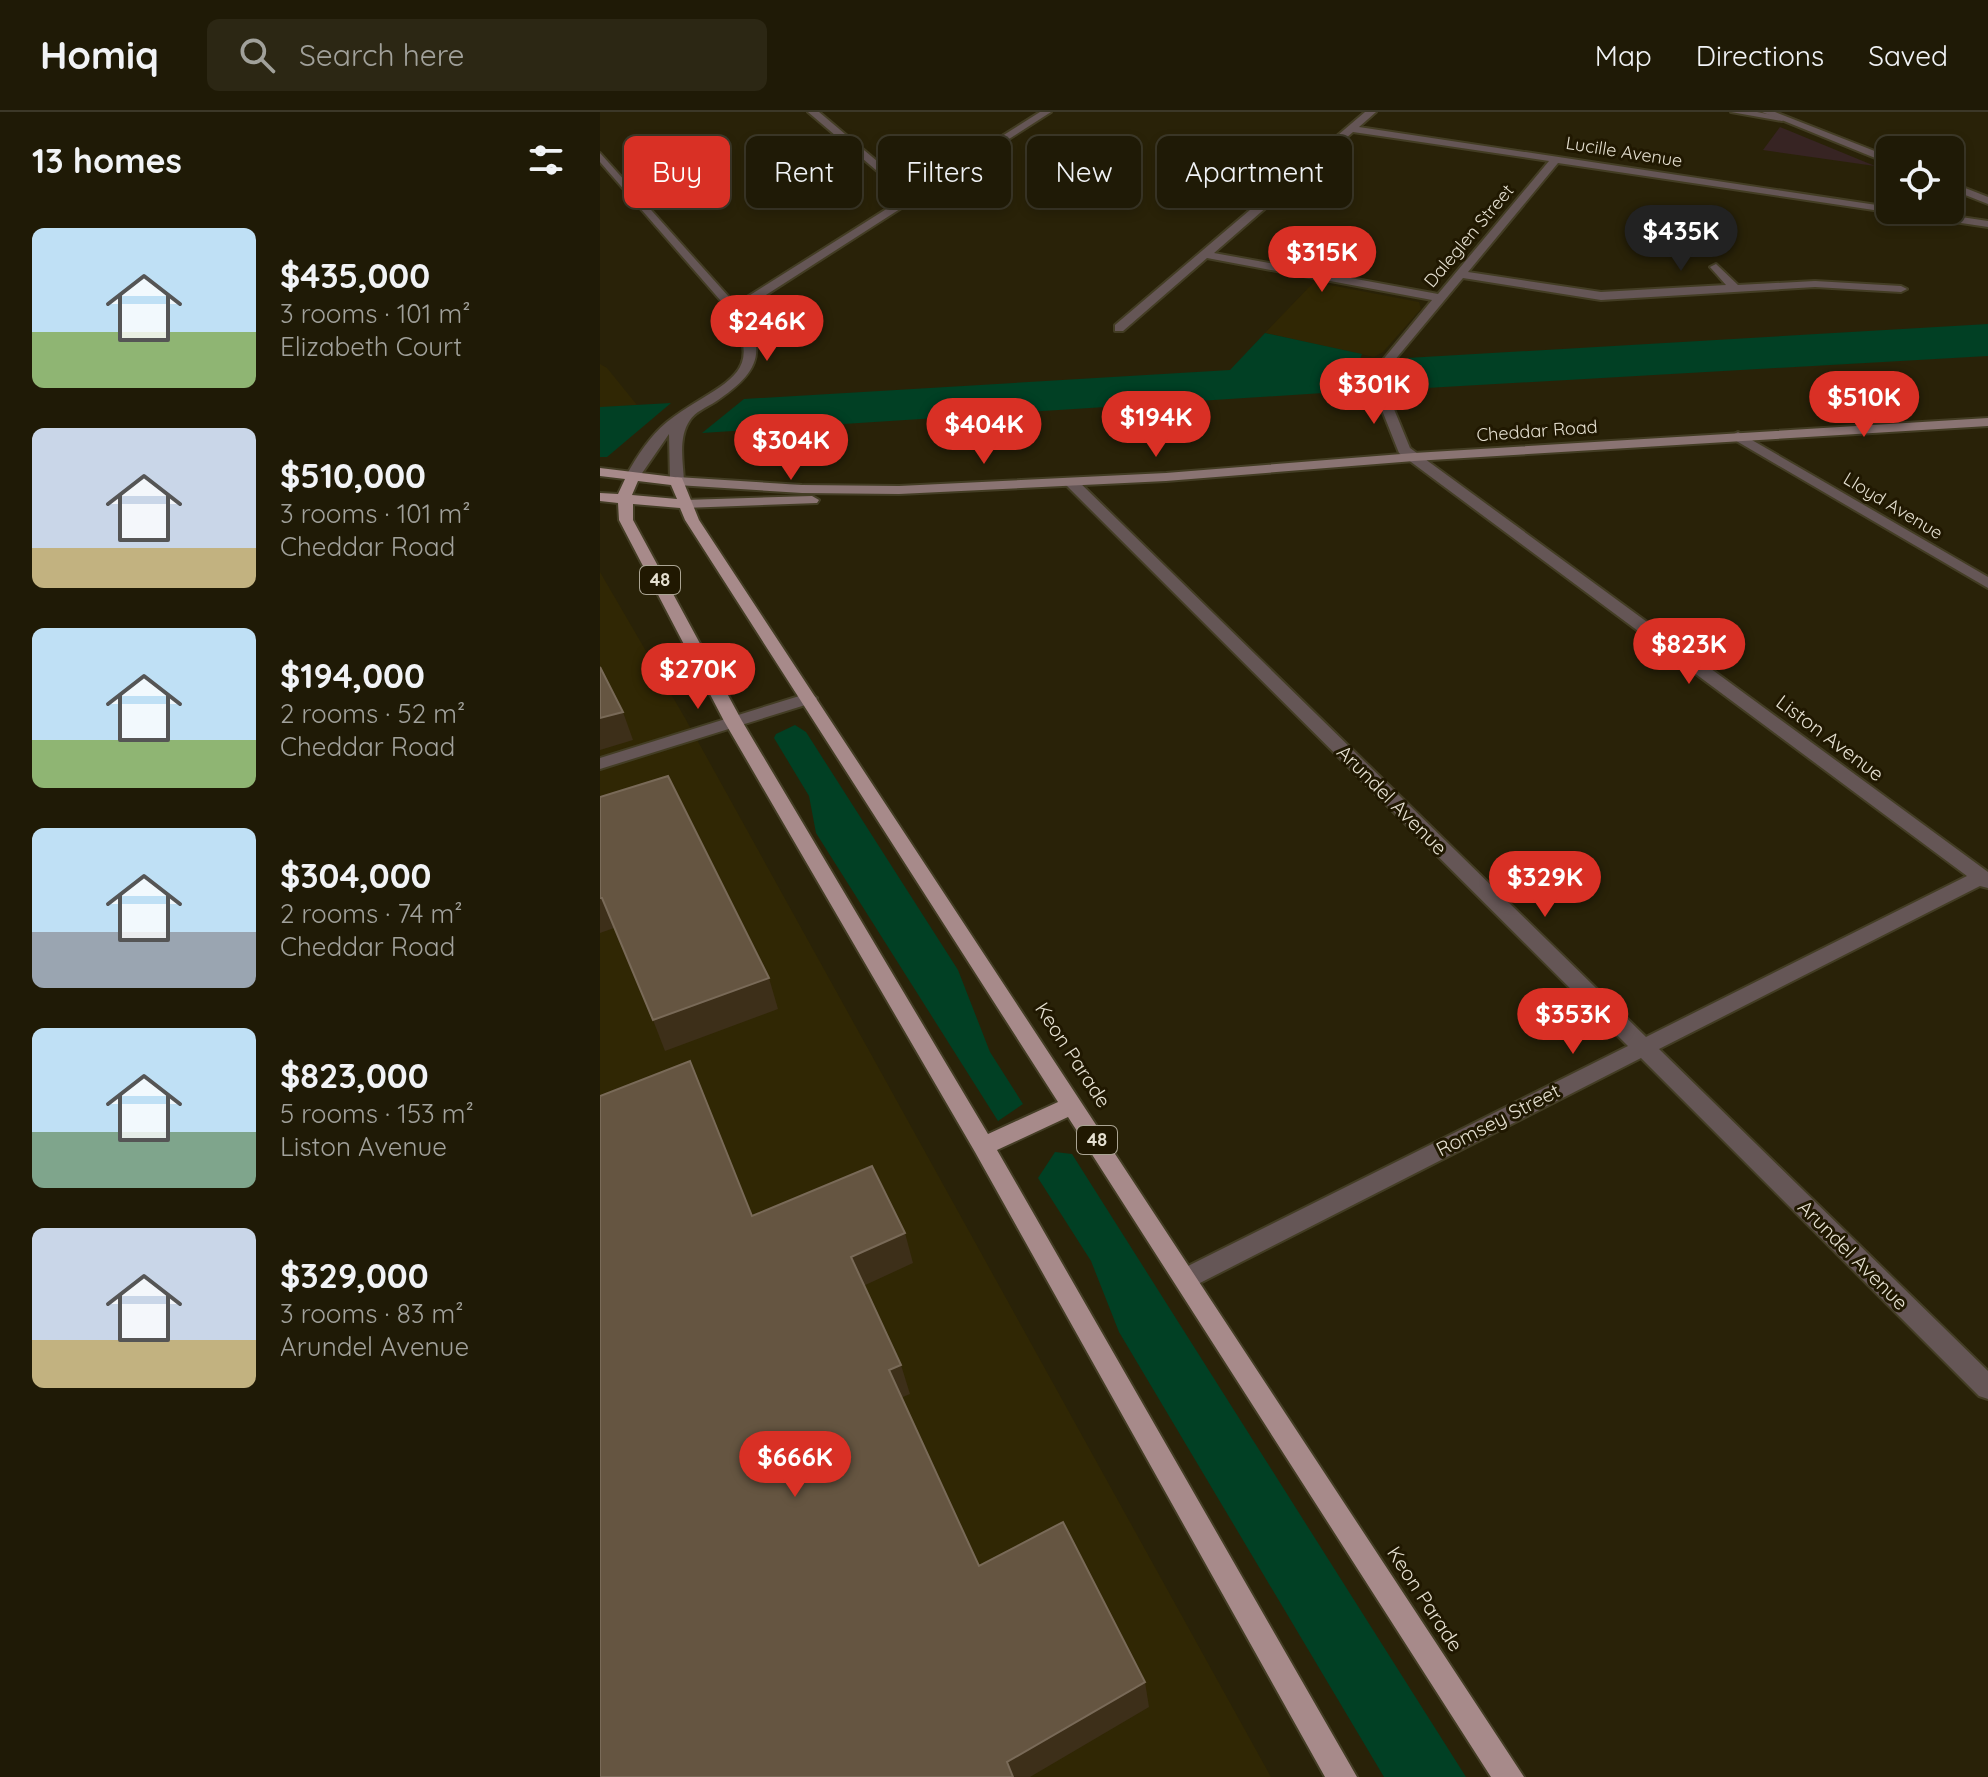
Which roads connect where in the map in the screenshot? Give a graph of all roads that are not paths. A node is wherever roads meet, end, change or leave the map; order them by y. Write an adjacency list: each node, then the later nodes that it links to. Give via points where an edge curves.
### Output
1 (1046, 112): 8 (street)
2 (1371, 112): 7 (street)
3 (1736, 112): 6 (street)
4 (1767, 112): 6 (street)
5 (816, 113): 12 (street)
6 (1782, 118): 9 (street)
7 (1353, 129): 11 (street, Lucille Avenue); 19 (street)
8 (1007, 136)
9 (1876, 155)
10 (600, 156): 25 (street)
11 (1555, 160): 16 (street, Lucille Avenue); 21 (street, Daleglen Street)
12 (878, 166)
13 (1964, 191): 14 (street)
14 (1988, 201)
15 (892, 208): 25 (street, via 751,302)
16 (1876, 208)
17 (1964, 221): 18 (street, Lucille Avenue)
18 (1988, 224)
19 (1208, 255): 24 (street); 26 (street)
20 (1716, 267): 22 (street)
21 (1460, 274): 22 (street, via 1601,296); 24 (street, Daleglen Street)
22 (1734, 287): 23 (street)
23 (1901, 289)
24 (1441, 298): 31 (street, Daleglen Street, via 1378,373 1403,447)
25 (730, 304): 28 (street, via 752,336 748,362 722,393)
26 (1119, 328)
27 (1988, 414): 30 (main road, Cheddar Road, via 1830,423)
28 (685, 416): 33 (street, via 662,434); 34 (street, via 676,434)
29 (1988, 422): 30 (main road, Cheddar Road)
30 (1738, 436): 31 (main road, Cheddar Road); 40 (street, Lloyd Avenue)
31 (1414, 457): 35 (main road, Cheddar Road); 44 (street, Liston Avenue)
32 (600, 472): 33 (main road)
33 (633, 476): 34 (main road); 38 (main road)
34 (677, 481): 36 (main road, Cheddar Road); 39 (main road, Keon Parade / 48)
35 (1070, 481): 36 (main road, Cheddar Road); 45 (street, Arundel Avenue)
36 (899, 490): 39 (main road, Cheddar Road, via 798,501)
37 (600, 497): 38 (main road)
38 (624, 499): 39 (main road); 42 (main road, 48, via 631,531)
39 (684, 504): 41 (main road, Keon Parade / 48)
40 (1988, 583)
41 (809, 698): 42 (street); 46 (main road, Keon Parade / 48)
42 (733, 721): 43 (street); 47 (main road, 48)
43 (600, 764)
44 (1985, 880): 45 (street, Romsey Street)
45 (1643, 1046): 48 (street, Romsey Street); 49 (street, Arundel Avenue)
46 (1074, 1105): 47 (main road); 48 (main road, Keon Parade / 48)
47 (983, 1146): 50 (main road, 48)
48 (1187, 1278): 51 (main road, Keon Parade / 48)
49 (1988, 1388)
50 (1342, 1777)
51 (1509, 1777)

